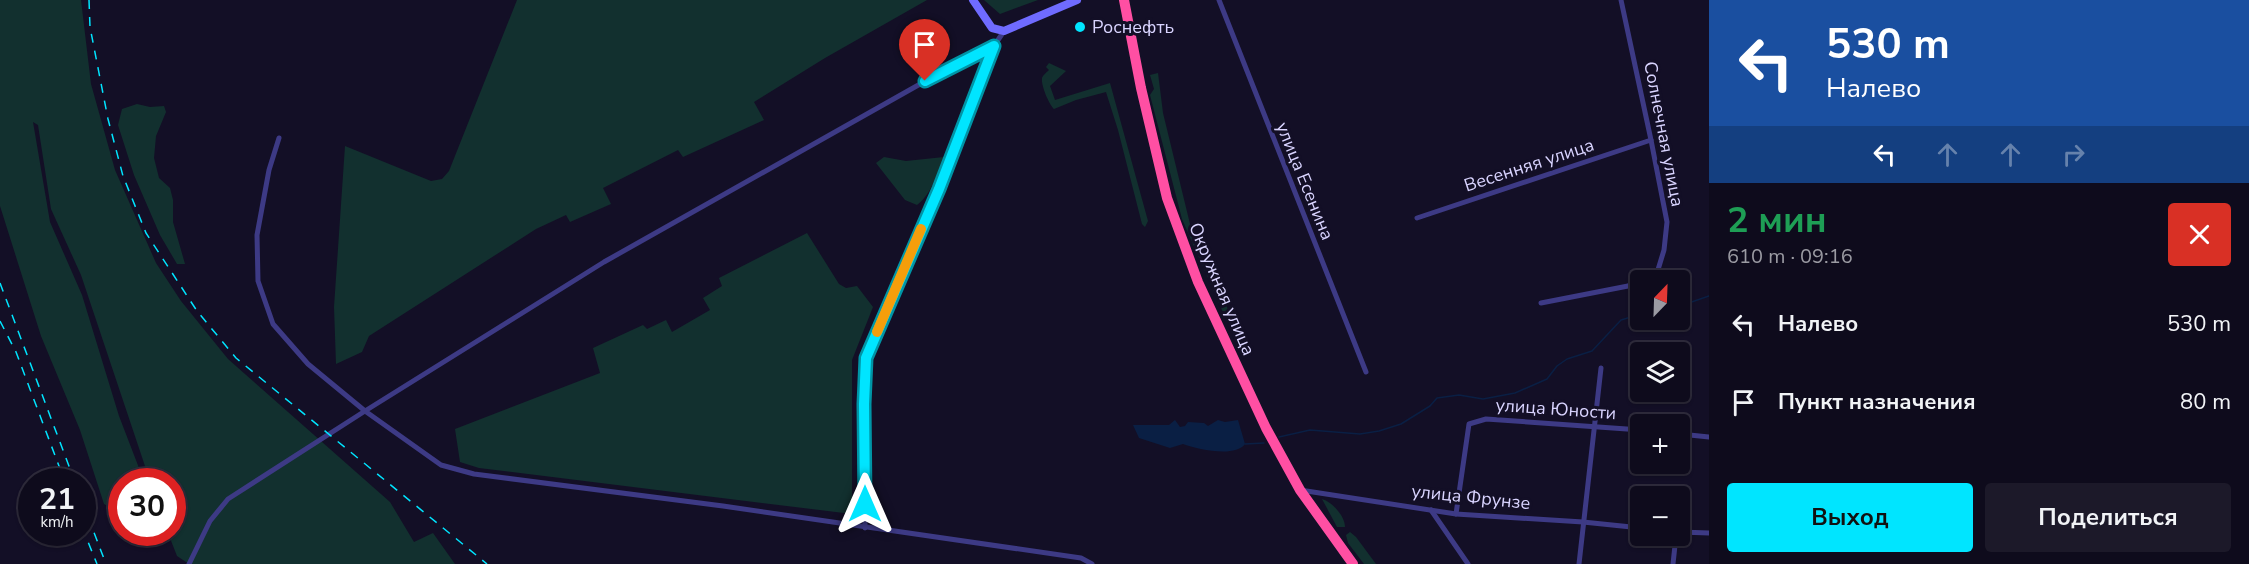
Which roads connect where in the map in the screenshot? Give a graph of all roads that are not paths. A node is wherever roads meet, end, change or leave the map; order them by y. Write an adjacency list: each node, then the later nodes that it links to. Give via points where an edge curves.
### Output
1 (974, 0): 6 (street, via 992,28)
2 (1077, 0): 6 (street)
3 (1124, 0): 19 (highway, Окружная улица, via 1165,187 1184,247 1266,428)
4 (1219, 0): 13 (street, улица Есенина)
5 (1621, 0): 9 (street, Солнечная улица)
6 (1004, 31): 7 (street)
7 (994, 46): 14 (street, via 604,262); 24 (street, via 939,189 866,358)
8 (279, 138): 14 (street, via 257,235 258,281 273,324 308,364)
9 (1651, 140): 10 (street, Весенняя улица); 11 (street, Солнечная улица, via 1667,222 1657,273 1628,286)
10 (1417, 218)
11 (1541, 303)
12 (1601, 368): 15 (street)
13 (1366, 372)
14 (365, 411): 24 (street, via 441,465 474,474); 28 (street, via 228,499 210,521)
15 (1595, 426): 16 (street, улица Юности); 21 (street, улица Юности, via 1486,419 1469,424); 22 (street)
16 (1630, 429)
17 (1690, 435): 18 (street)
18 (1709, 437)
19 (1300, 490): 20 (street, улица Фрунзе); 30 (highway, Окружная улица)
20 (1431, 510): 21 (street, улица Фрунзе); 31 (street)
21 (1456, 513): 22 (street, улица Фрунзе)
22 (1583, 522): 23 (street, улица Фрунзе); 32 (street)
23 (1630, 527)
24 (865, 528): 29 (street, via 1081,558)
25 (1690, 532): 26 (street)
26 (1709, 533)
27 (1675, 546): 33 (street)
28 (189, 564)
29 (1092, 564)
30 (1353, 564)
31 (1468, 564)
32 (1579, 564)
33 (1673, 564)

